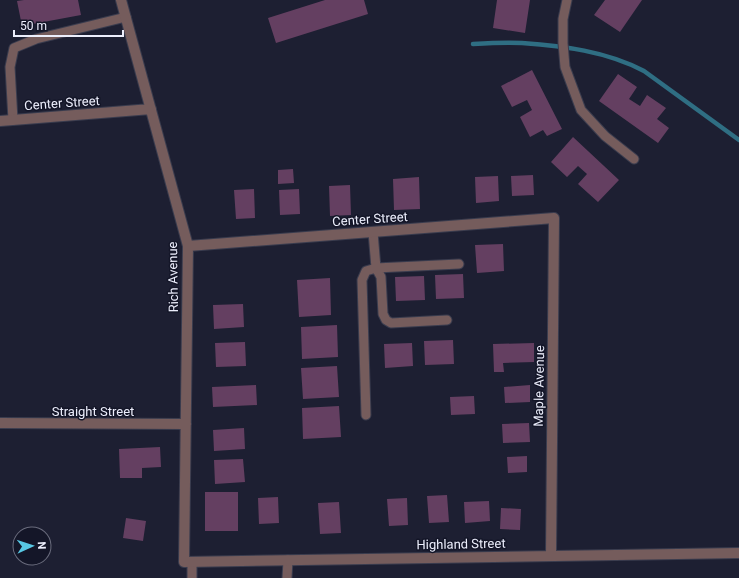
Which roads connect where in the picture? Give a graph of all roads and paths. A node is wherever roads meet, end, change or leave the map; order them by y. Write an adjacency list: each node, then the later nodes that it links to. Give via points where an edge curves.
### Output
1 (121, 0): 3 (street, Rich Avenue)
2 (567, 0): 7 (lane, via 563,19 565,67 581,110 605,136)
3 (126, 17): 4 (street, Rich Avenue); 5 (lane, via 36,39 14,48 10,67)
4 (151, 109): 5 (street, Center Street); 10 (street, Rich Avenue)
5 (13, 120): 6 (street, Center Street)
6 (0, 121)
7 (634, 159)
8 (554, 218): 9 (street, Center Street); 18 (street, Maple Avenue)
9 (373, 232): 10 (street, Center Street); 12 (lane)
10 (188, 246): 16 (street, Rich Avenue)
11 (459, 264): 12 (lane)
12 (376, 268): 13 (lane, via 381,277 383,314 386,320 391,323); 14 (lane, via 366,271 362,280)
13 (447, 320)
14 (366, 415)
15 (0, 423): 16 (street, Straight Street)
16 (186, 424): 20 (street, Rich Avenue)
17 (739, 553): 18 (street, Highland Street)
18 (551, 556): 19 (street, Highland Street)
19 (288, 560): 20 (street, Highland Street); 22 (lane)
20 (188, 562): 21 (lane)
21 (192, 578)
22 (287, 578)

